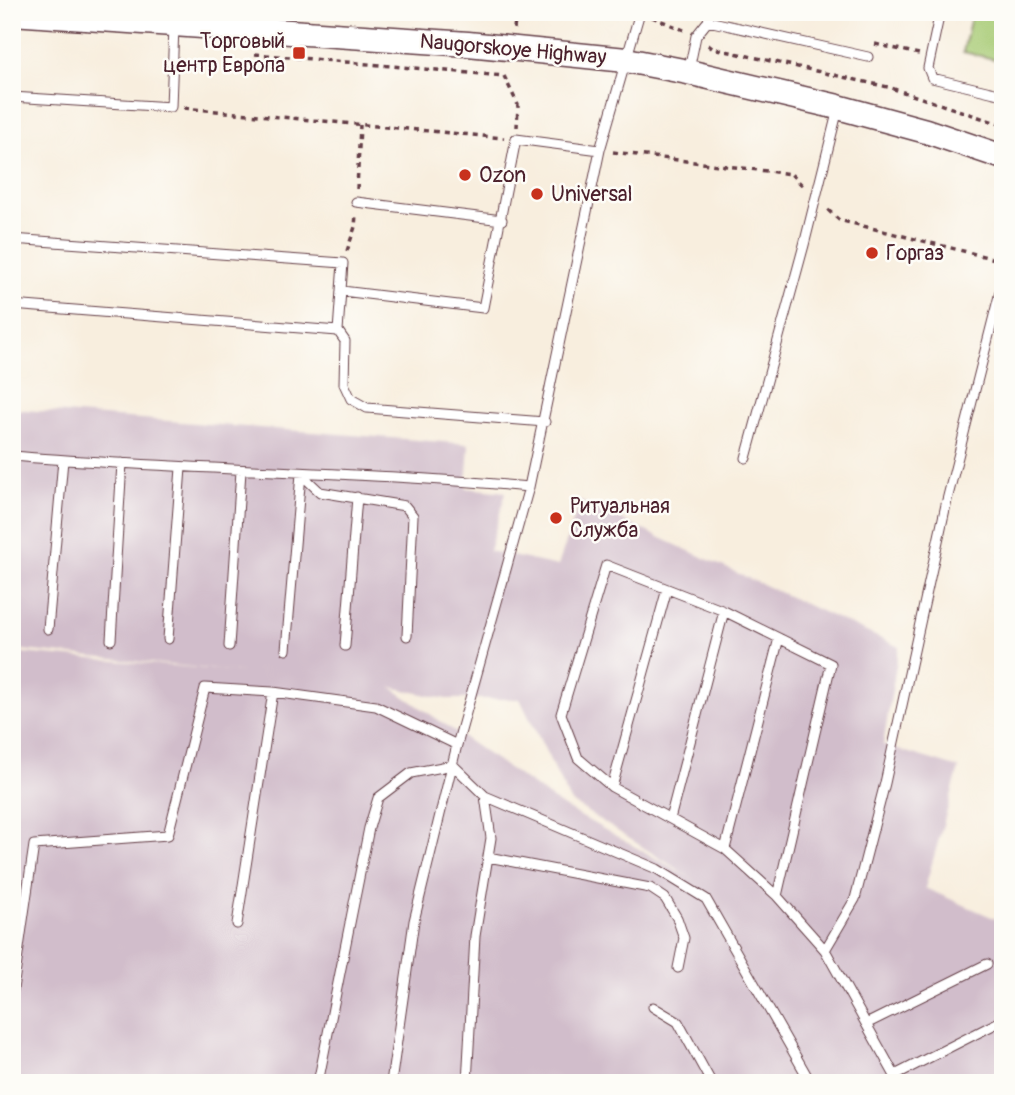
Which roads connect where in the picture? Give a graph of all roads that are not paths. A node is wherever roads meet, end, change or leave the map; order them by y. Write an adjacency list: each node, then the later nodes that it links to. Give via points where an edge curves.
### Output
1 (640, 12): 8 (lane)
2 (940, 12): 10 (lane, via 928,68 932,78)
3 (12, 13): 5 (main road, Naugorskoye Highway)
4 (709, 17): 7 (lane); 9 (lane, via 696,36)
5 (174, 24): 6 (main road, Naugorskoye Highway); 11 (lane, via 171,107)
6 (254, 31): 8 (main road, Naugorskoye Highway, via 468,44)
7 (868, 57)
8 (626, 60): 9 (main road, Naugorskoye Highway); 13 (lane)
9 (688, 72): 12 (main road, Naugorskoye Highway)
10 (1003, 95)
11 (12, 97)
12 (838, 107): 14 (main road, Naugorskoye Highway); 24 (lane)
13 (600, 150): 16 (lane, via 516,139); 22 (lane)
14 (1003, 157)
15 (356, 202): 16 (lane)
16 (502, 220): 19 (lane, via 484,308)
17 (12, 239): 19 (lane, via 343,263)
18 (1003, 280): 52 (lane, via 855,898)
19 (342, 291): 21 (lane)
20 (12, 305): 21 (lane)
21 (338, 331): 22 (lane, via 345,341 344,384 351,399 367,408)
22 (545, 422): 30 (lane)
23 (12, 456): 25 (lane)
24 (746, 458)
25 (63, 460): 26 (lane); 34 (lane)
26 (122, 463): 27 (lane); 38 (lane)
27 (181, 468): 28 (lane); 37 (lane)
28 (241, 471): 29 (lane); 39 (lane)
29 (301, 474): 30 (lane); 31 (lane, via 320,492); 41 (lane)
30 (529, 487): 43 (lane)
31 (356, 497): 35 (lane, via 405,506 413,516); 40 (lane)
32 (667, 589): 33 (lane); 45 (lane); 45 (lane, via 606,565 562,714 578,758)
33 (724, 611): 36 (lane); 47 (lane)
34 (48, 629)
35 (407, 636)
36 (779, 638): 48 (lane); 50 (lane, via 831,664)
37 (168, 639)
38 (111, 640)
39 (229, 646)
40 (345, 646)
41 (286, 650)
42 (273, 692): 43 (lane, via 376,706); 51 (lane); 55 (lane, via 205,688 168,835 34,845)
43 (457, 745): 44 (lane)
44 (453, 765): 46 (lane); 61 (lane, via 411,773 378,798); 62 (lane, via 414,920)
45 (612, 787): 47 (lane)
46 (485, 796): 49 (lane, via 491,838); 64 (lane, via 657,869 706,899)
47 (670, 819): 48 (lane)
48 (725, 849): 50 (lane)
49 (488, 857): 54 (lane, via 650,888 665,898 677,918 684,938); 63 (lane, via 475,936)
50 (777, 896): 52 (lane)
51 (237, 924)
52 (825, 950): 58 (lane)
53 (986, 964): 58 (lane)
54 (678, 968)
55 (12, 996)
56 (653, 1007): 60 (lane, via 678,1022)
57 (1003, 1020): 59 (lane)
58 (866, 1024): 59 (lane)
59 (897, 1079)
60 (711, 1082)
61 (318, 1083)
62 (391, 1083)
63 (467, 1083)
64 (811, 1083)

